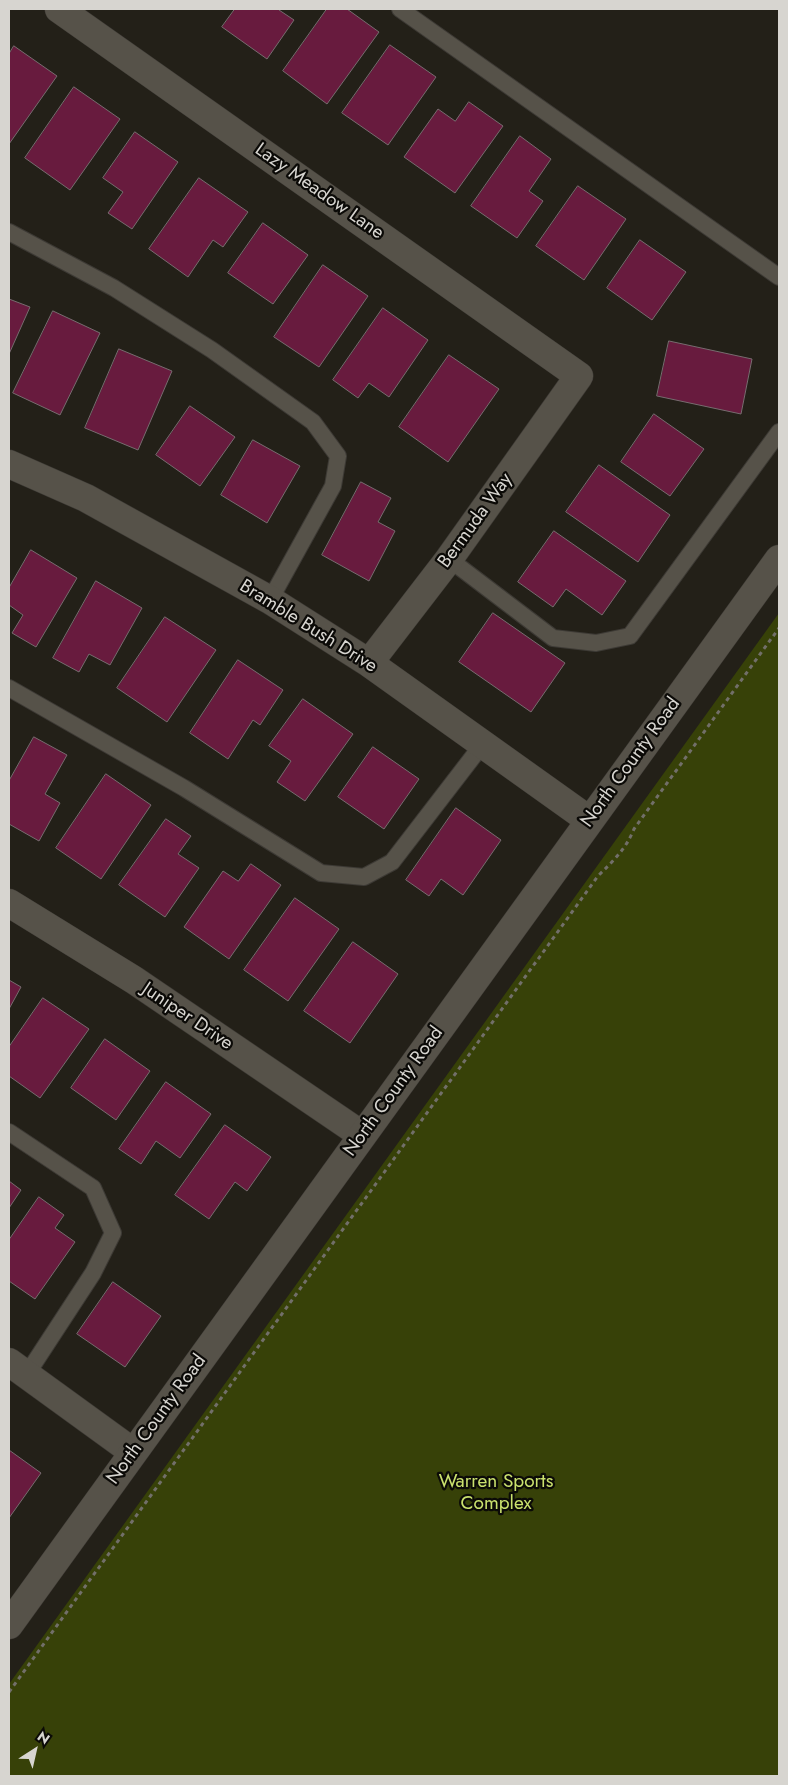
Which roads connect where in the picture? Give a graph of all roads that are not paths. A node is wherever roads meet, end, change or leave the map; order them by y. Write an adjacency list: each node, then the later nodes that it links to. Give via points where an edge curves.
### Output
1 (58, 9): 5 (street, Lazy Meadow Lane)
2 (400, 9): 4 (lane)
3 (9, 232): 10 (lane, via 114,288 212,350 313,422 338,456 333,486)
4 (779, 277)
5 (579, 376): 8 (street, Bermuda Way)
6 (779, 432): 8 (lane, via 630,636 596,643 553,638)
7 (9, 464): 10 (street, Bramble Bush Drive, via 86,498)
8 (449, 559): 11 (street, Bermuda Way)
9 (779, 559): 14 (street, North County Road)
10 (270, 600): 11 (street, Bramble Bush Drive)
11 (369, 663): 13 (street, Bramble Bush Drive)
12 (9, 688): 13 (lane, via 184,788 321,874 364,877 392,862)
13 (482, 745): 14 (street, Bramble Bush Drive)
14 (589, 820): 17 (street, North County Road)
15 (9, 903): 17 (street, Juniper Drive, via 134,980)
16 (9, 1132): 18 (lane, via 93,1188 112,1233 93,1273)
17 (362, 1135): 19 (street, North County Road)
18 (18, 1368): 19 (street)
19 (133, 1452): 20 (street, North County Road)
20 (9, 1625)

